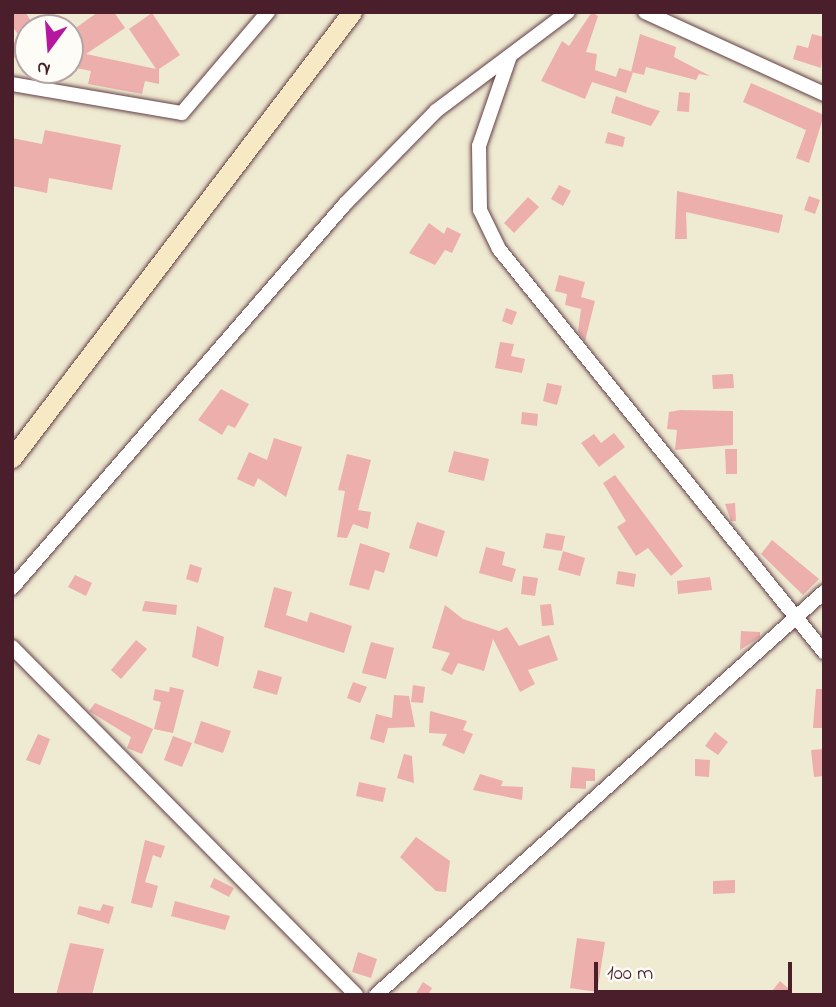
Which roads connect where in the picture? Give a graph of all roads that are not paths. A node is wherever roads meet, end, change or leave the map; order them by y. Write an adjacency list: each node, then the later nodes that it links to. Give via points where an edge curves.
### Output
1 (268, 12): 6 (street, via 182,113)
2 (352, 12): 8 (street)
3 (568, 12): 5 (street)
4 (645, 12): 7 (street)
5 (510, 56): 9 (street, via 436,111 345,204); 11 (street, via 479,146 480,210 499,249)
6 (12, 84)
7 (824, 94)
8 (12, 458)
9 (12, 588)
10 (824, 592): 11 (street)
11 (797, 618): 13 (street); 15 (street)
12 (12, 647): 14 (street)
13 (824, 652)
14 (356, 995)
15 (376, 995)

